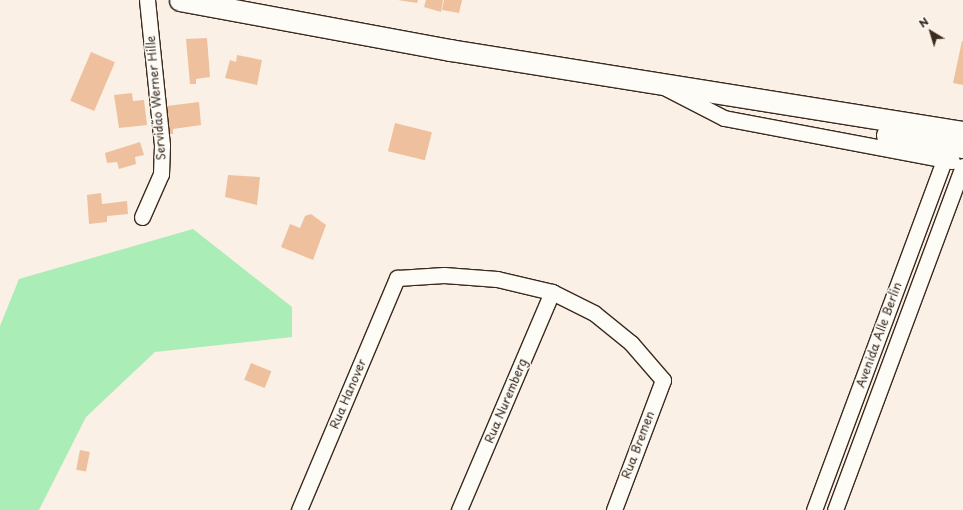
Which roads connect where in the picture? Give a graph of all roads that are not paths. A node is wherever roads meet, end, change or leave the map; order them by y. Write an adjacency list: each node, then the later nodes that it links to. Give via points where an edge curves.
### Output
1 (147, 0): 11 (street, Servidão Werner Hille, via 162,145 161,174)
2 (180, 0): 3 (main road, via 450,50)
3 (658, 83): 4 (main road); 5 (main road, via 735,107); 6 (street, via 724,118)
4 (963, 132)
5 (963, 147)
6 (944, 160): 7 (street); 9 (street, Avenida Alle Berlin)
7 (963, 162)
8 (963, 166): 10 (street, Avenida Alle Berlin)
9 (932, 192): 10 (street); 16 (street, Avenida Alle Berlin)
10 (951, 199): 17 (street, Avenida Alle Berlin)
11 (142, 217)
12 (552, 292): 13 (street, Rua Hanover, via 497,279 444,275 397,278); 14 (street, Rua Nuremberg); 15 (street, Rua Bremen, via 594,313 631,343 663,380)
13 (299, 510)
14 (459, 510)
15 (614, 510)
16 (814, 510)
17 (835, 510)

